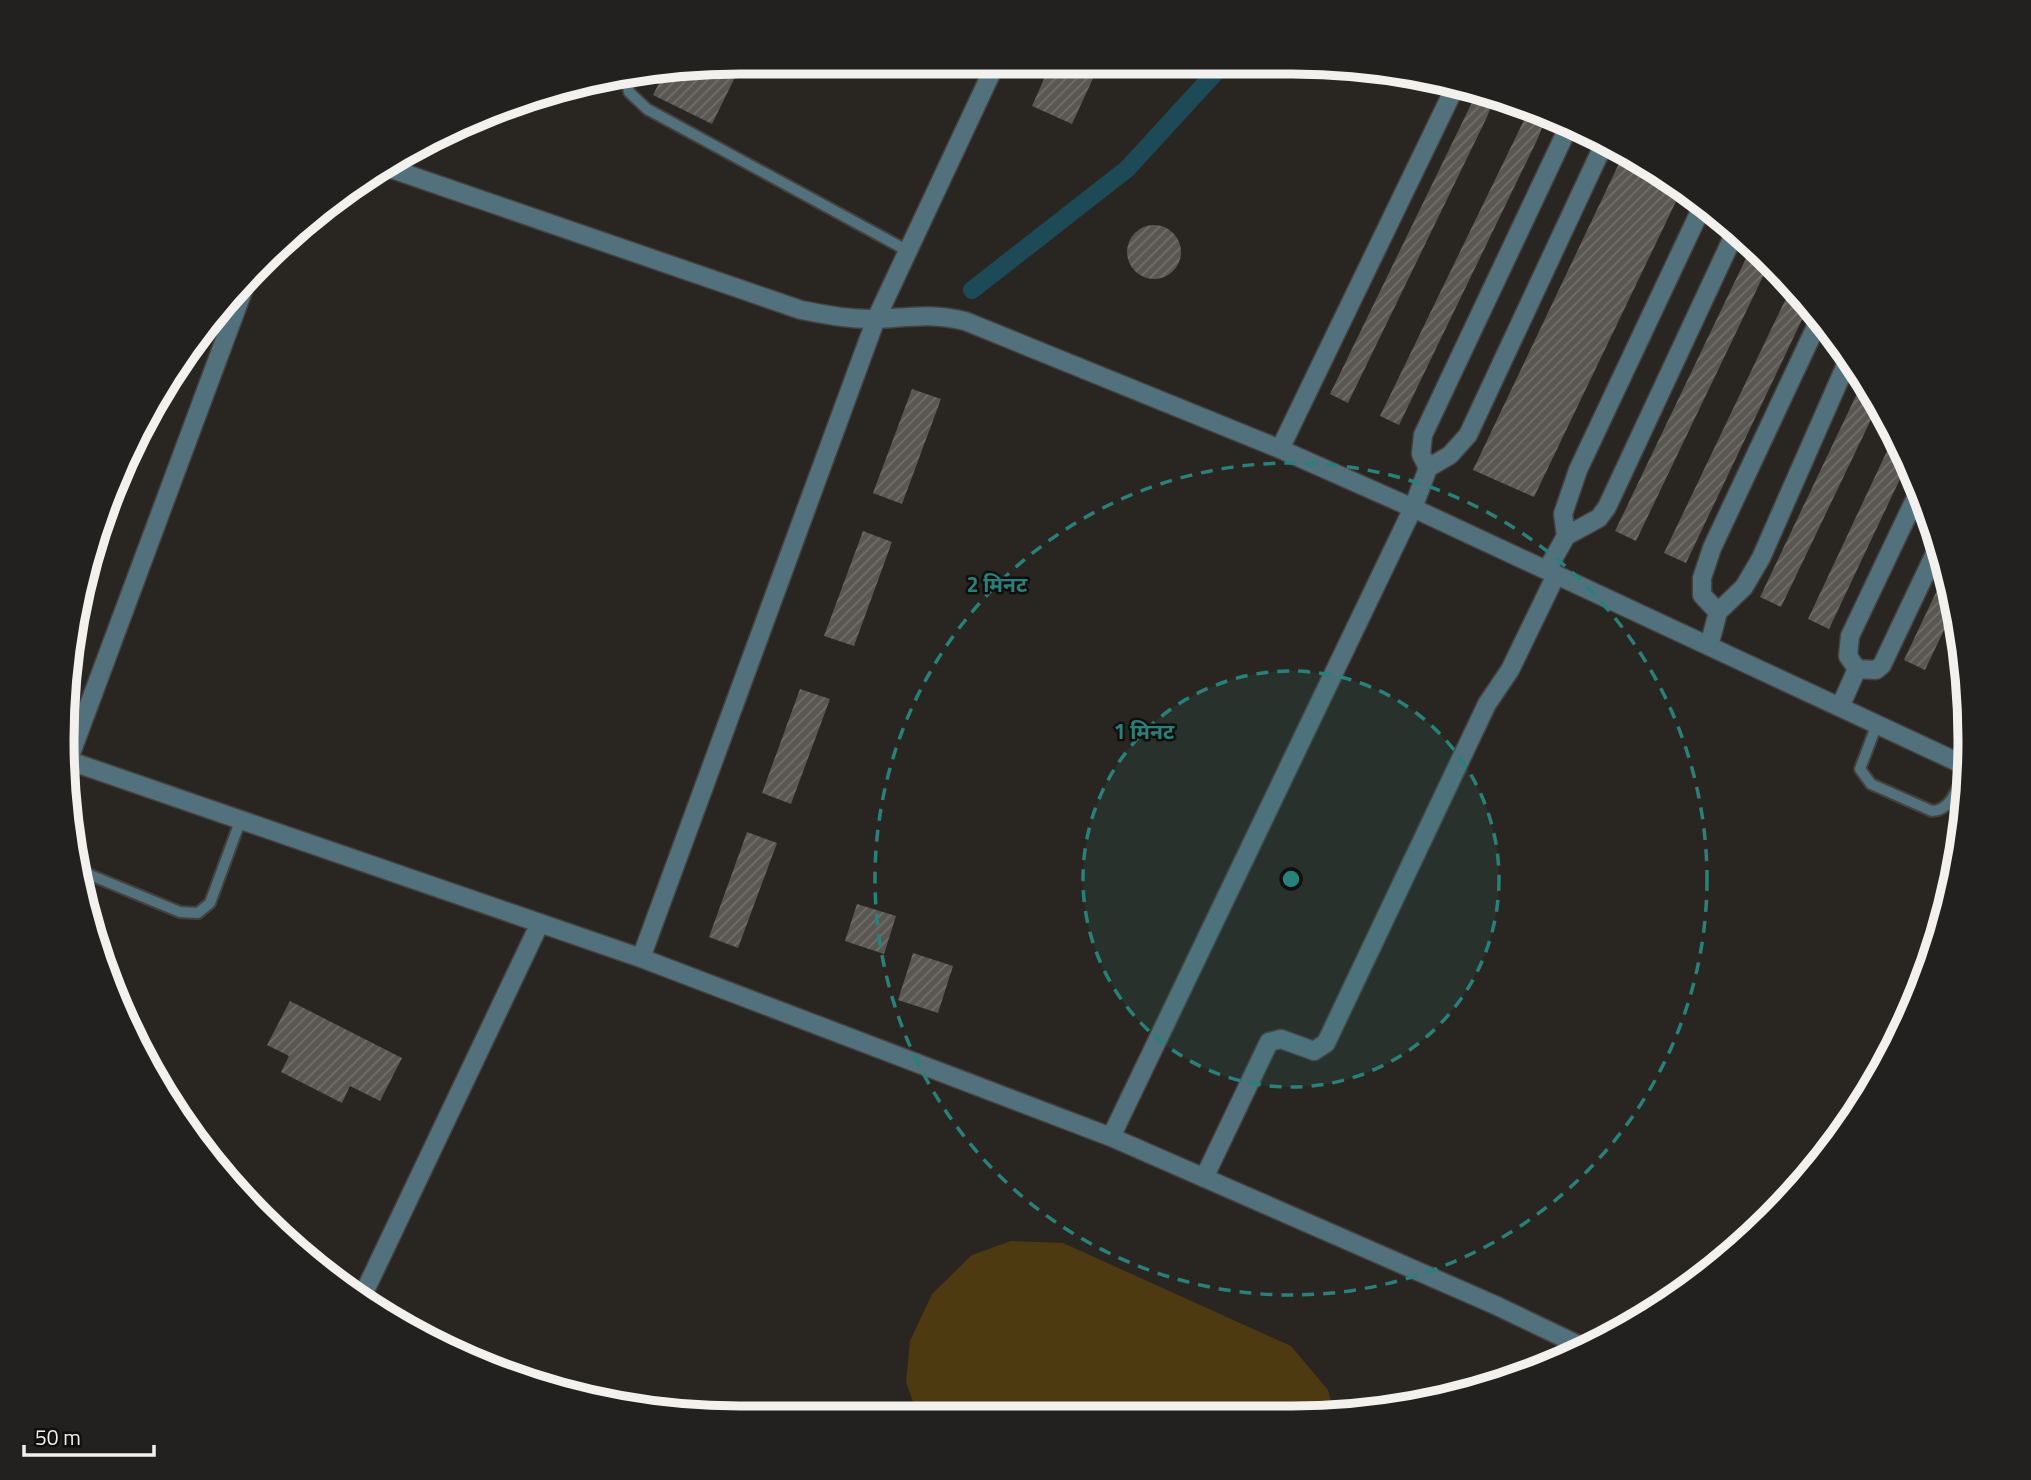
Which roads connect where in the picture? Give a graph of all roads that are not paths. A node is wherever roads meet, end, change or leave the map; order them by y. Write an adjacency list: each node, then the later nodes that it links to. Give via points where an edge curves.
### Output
1 (991, 74): 9 (street)
2 (627, 83): 9 (lane, via 629,92 647,109)
3 (1452, 93): 14 (street)
4 (1566, 133): 15 (street, via 1423,435 1421,454)
5 (1600, 150): 15 (street, via 1468,435 1450,455)
6 (395, 170): 11 (street, via 801,310)
7 (1699, 213): 18 (street, via 1574,478 1563,514)
8 (1731, 240): 18 (street, via 1606,507 1599,518)
9 (908, 251): 11 (street)
10 (240, 300): 26 (street)
11 (876, 319): 14 (street, via 938,314 965,321); 33 (street)
12 (1815, 328): 21 (street, via 1712,548 1702,578 1702,595)
13 (1844, 369): 21 (street, via 1761,558 1744,587)
14 (1280, 449): 17 (street)
15 (1428, 468): 17 (street)
16 (1913, 503): 23 (street, via 1850,636 1848,656)
17 (1413, 508): 20 (street); 34 (street)
18 (1566, 536): 20 (street)
19 (1932, 559): 23 (street, via 1882,665 1877,670)
20 (1551, 572): 22 (street); 35 (street, via 1510,670 1486,704 1326,1043 1314,1051 1281,1039 1269,1042)
21 (1718, 612): 22 (street)
22 (1709, 646): 24 (street)
23 (1857, 669): 24 (street)
24 (1840, 707): 25 (street)
25 (1877, 724): 28 (street); 29 (lane, via 1860,769 1871,784 1932,811 1949,805)
26 (74, 745)
27 (75, 763): 30 (street)
28 (1957, 763)
29 (1955, 791)
30 (241, 819): 31 (lane, via 209,903 198,913 180,912); 32 (street)
31 (87, 874)
32 (540, 923): 33 (street); 36 (street)
33 (641, 958): 34 (street)
34 (1111, 1138): 35 (street)
35 (1204, 1178): 37 (street)
36 (365, 1291)
37 (1574, 1343)

